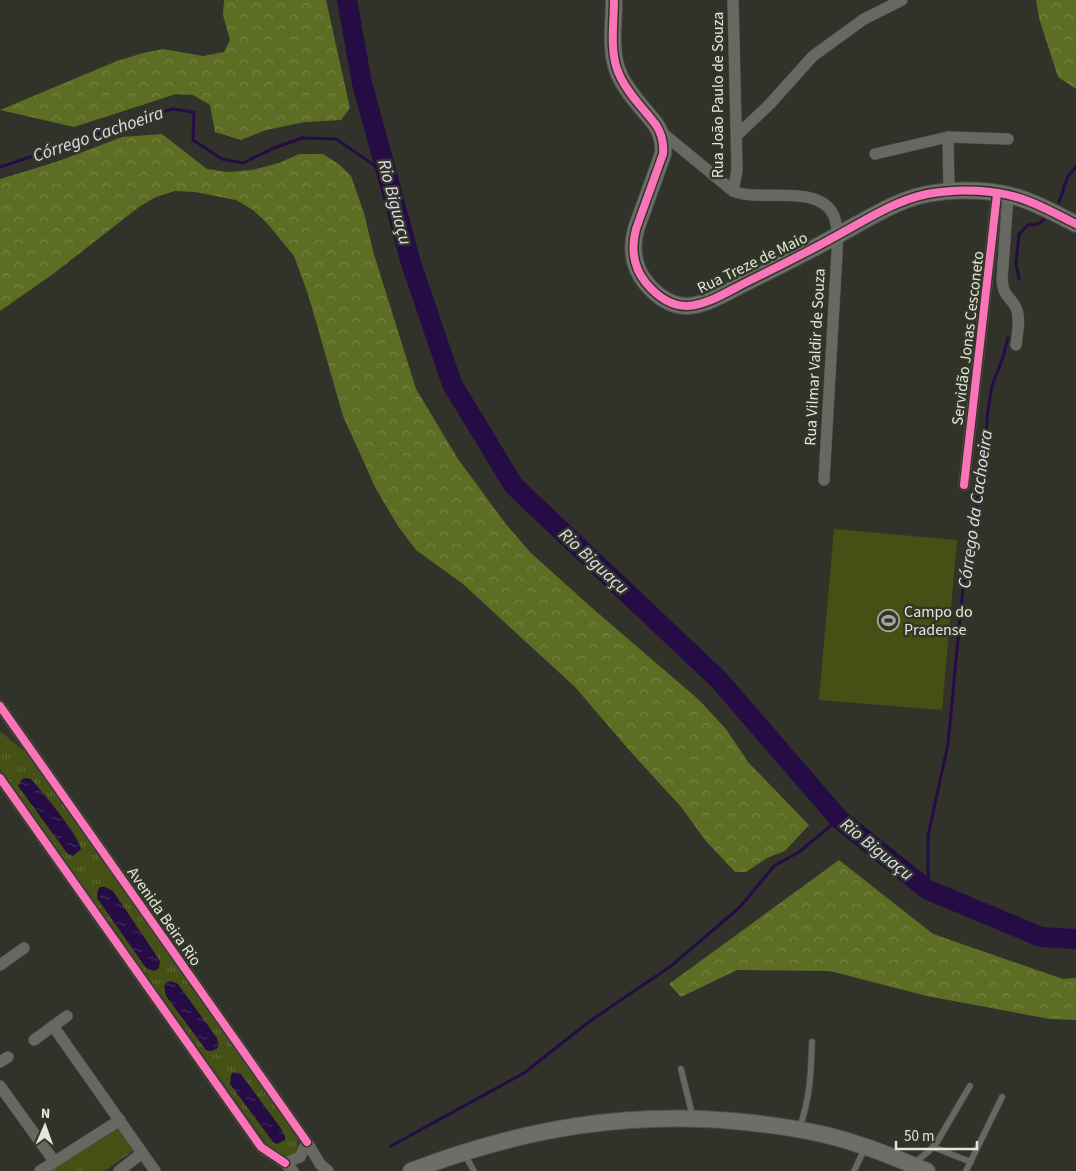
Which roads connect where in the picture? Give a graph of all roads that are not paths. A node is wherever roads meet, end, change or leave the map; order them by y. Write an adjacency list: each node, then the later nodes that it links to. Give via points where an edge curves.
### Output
1 (614, 0): 4 (street, via 613,45 618,73)
2 (733, 0): 5 (street, Rua João Paulo de Souza)
3 (902, 0): 5 (street, via 864,19 813,56 769,105)
4 (660, 131): 9 (street); 13 (street, Rua Treze de Maio, via 663,154 639,218 633,247 638,271 664,299 686,306 705,302)
5 (736, 135): 9 (street, Rua João Paulo de Souza, via 737,170)
6 (948, 137): 7 (street); 8 (street); 10 (street)
7 (1008, 139)
8 (875, 154)
9 (733, 191): 13 (street, via 816,200 825,204 834,216)
10 (949, 192): 11 (street, Rua Treze de Maio); 13 (street, Rua Treze de Maio, via 904,201)
11 (1003, 195): 12 (street, Rua Treze de Maio, via 1028,201); 14 (street, via 1002,280 1004,291 1018,315); 16 (street, Servidão Jonas Cesconeto)
12 (1076, 224)
13 (838, 235): 15 (street, Rua Vilmar Valdir de Souza)
14 (1016, 345)
15 (824, 480)
16 (964, 485)
17 (1, 710): 32 (street, Avenida Beira Rio)
18 (0, 778): 40 (street, via 261,1147)
19 (24, 948): 20 (street)
20 (0, 965)
21 (67, 1016): 22 (street)
22 (53, 1026): 23 (street); 30 (street)
23 (34, 1040)
24 (812, 1042): 31 (lane, via 808,1103)
25 (681, 1069): 29 (lane)
26 (0, 1086): 37 (street)
27 (970, 1086): 34 (lane)
28 (1002, 1097): 38 (lane)
29 (693, 1118): 31 (street); 35 (street, via 646,1118 558,1128)
30 (120, 1120): 36 (street); 37 (street)
31 (799, 1130): 33 (street)
32 (307, 1142): 40 (street, via 300,1157); 41 (street, Avenida Beira Rio)
33 (866, 1146): 39 (street); 47 (lane)
34 (933, 1147): 38 (lane); 39 (lane)
35 (462, 1152): 45 (street); 46 (lane)
36 (142, 1153): 43 (street); 44 (street)
37 (54, 1161): 42 (street)
38 (971, 1162): 49 (lane)
39 (912, 1164): 48 (street)
40 (287, 1168)
41 (323, 1169)
42 (40, 1171)
43 (119, 1171)
44 (155, 1171)
45 (411, 1171)
46 (474, 1171)
47 (854, 1171)
48 (928, 1171)
49 (966, 1171)

